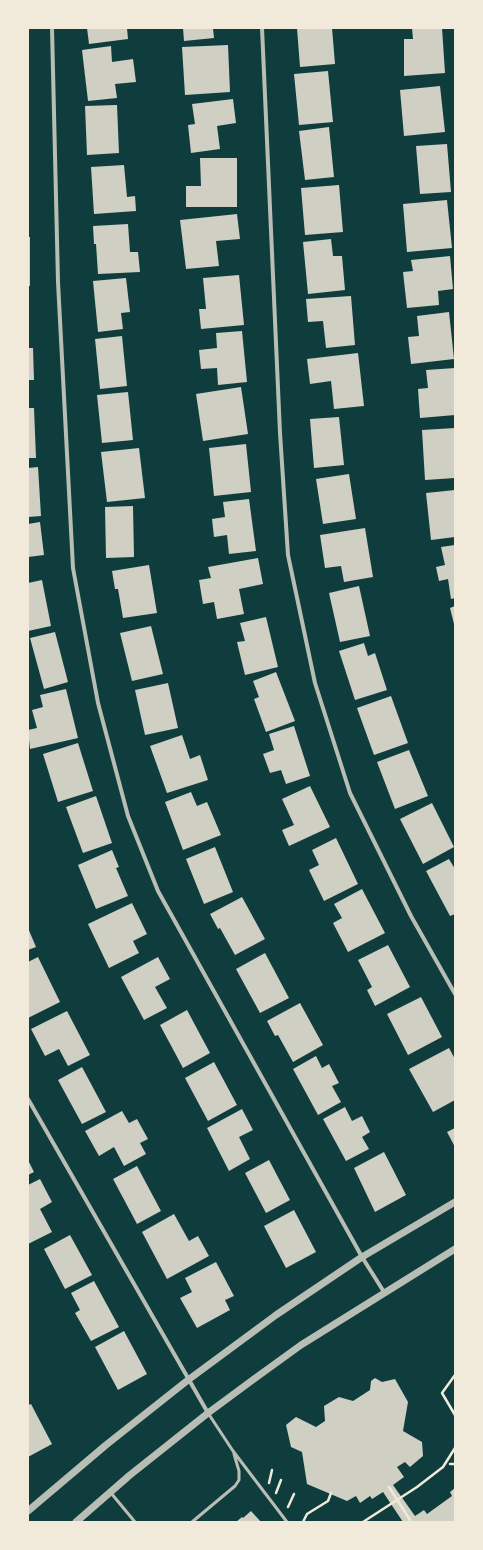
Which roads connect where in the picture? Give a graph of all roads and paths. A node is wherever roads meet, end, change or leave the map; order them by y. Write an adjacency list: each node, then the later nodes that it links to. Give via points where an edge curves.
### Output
1 (52, 28): 7 (street, via 58,282 73,568 98,703 128,816 158,892)
2 (262, 28): 3 (street, via 288,555 315,683 350,793 411,916)
3 (455, 994)
4 (28, 1099): 10 (street)
5 (455, 1202): 7 (street)
6 (455, 1250): 8 (street)
7 (362, 1257): 8 (street); 10 (street, via 276,1315)
8 (384, 1292): 11 (street, via 295,1349)
9 (455, 1374): 12 (path, via 442,1393)
10 (188, 1380): 11 (street); 24 (street)
11 (208, 1413): 14 (lane); 19 (street)
12 (455, 1415)
13 (455, 1448): 23 (path, via 443,1467)
14 (233, 1451): 29 (lane, via 239,1480); 30 (lane)
15 (450, 1464): 16 (path)
16 (455, 1464)
17 (281, 1480): 22 (path)
18 (389, 1488): 23 (path)
19 (110, 1492): 27 (street); 28 (lane)
20 (331, 1493): 31 (path, via 328,1501 307,1514)
21 (294, 1494): 25 (path)
22 (274, 1499)
23 (397, 1500): 26 (path); 32 (path)
24 (28, 1511)
25 (286, 1513)
26 (410, 1520)
27 (76, 1522)
28 (136, 1522)
29 (192, 1522)
30 (287, 1522)
31 (303, 1522)
32 (364, 1522)

